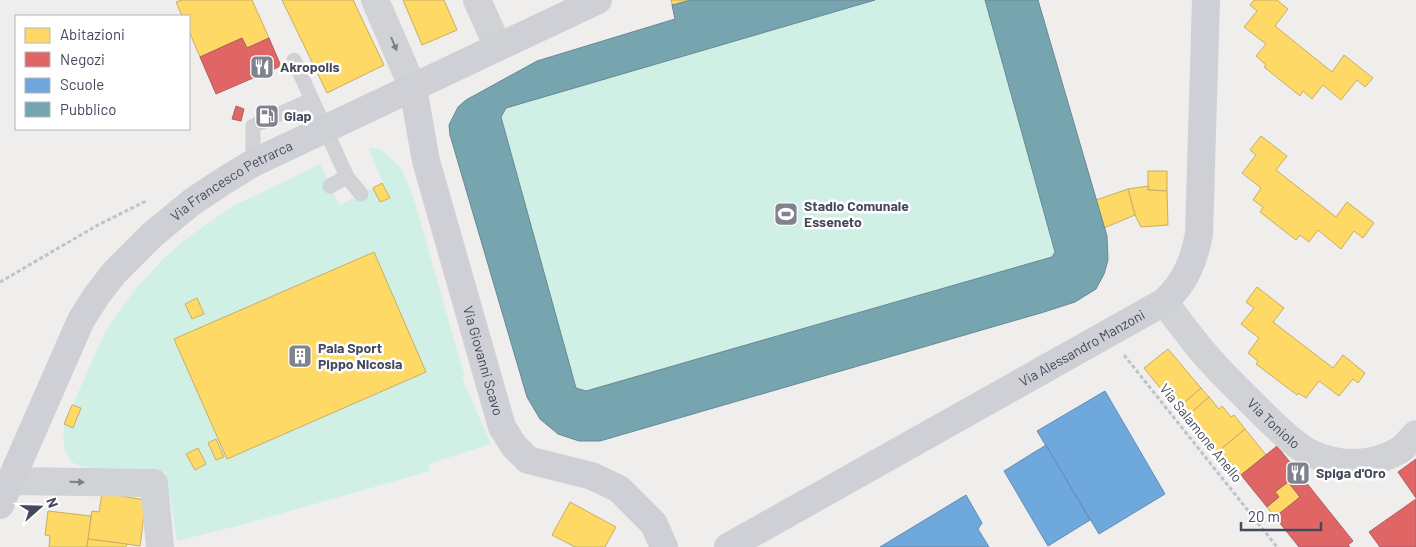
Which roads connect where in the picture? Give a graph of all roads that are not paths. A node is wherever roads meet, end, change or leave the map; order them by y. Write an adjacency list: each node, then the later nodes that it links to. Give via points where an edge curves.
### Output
1 (375, 0): 7 (street, one-way to 7)
2 (477, 0): 5 (street)
3 (598, 0): 5 (street, Via Francesco Petrarca)
4 (1206, 0): 14 (street, Via Alessandro Manzoni, via 1200,234 1189,269 1174,293)
5 (498, 47): 7 (street, Via Francesco Petrarca)
6 (294, 60): 8 (lane)
7 (413, 88): 9 (street, Via Francesco Petrarca); 18 (street, Via Giovanni Scavo, via 426,161 507,437 528,460 592,476 619,488 654,524)
8 (311, 100): 9 (lane); 10 (lane, via 253,126)
9 (324, 129): 10 (street, Via Francesco Petrarca); 11 (lane)
10 (253, 163): 16 (street, Via Francesco Petrarca, via 222,182 152,235 97,295 81,320)
11 (347, 176): 12 (lane); 13 (lane)
12 (330, 186)
13 (361, 194)
14 (1164, 302): 15 (street, Via Toniolo, via 1241,394 1295,444 1312,454 1348,464 1367,462 1385,458 1401,449); 19 (street, Via Alessandro Manzoni)
15 (1416, 434)
16 (5, 493): 17 (street, one-way to 17, via 154,484)
17 (160, 547)
18 (664, 547)
19 (728, 547)

